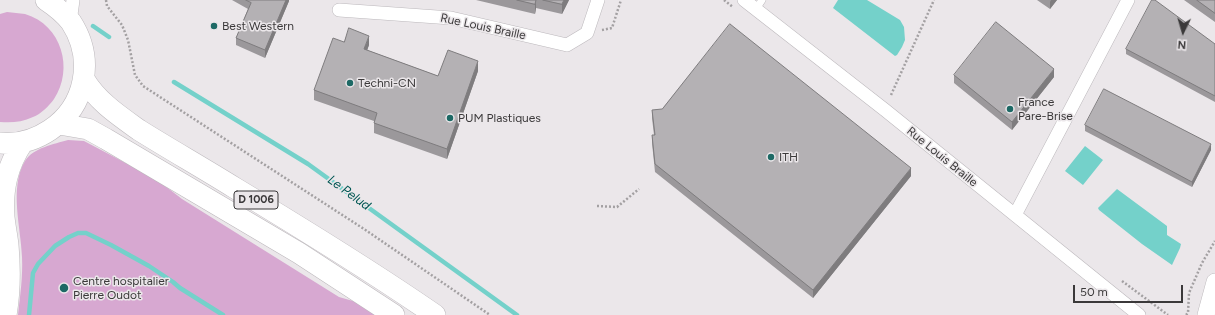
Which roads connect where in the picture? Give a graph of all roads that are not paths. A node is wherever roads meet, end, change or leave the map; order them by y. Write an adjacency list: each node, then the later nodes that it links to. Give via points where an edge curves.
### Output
1 (46, 0): 8 (main road, via 58,8)
2 (73, 0): 8 (street)
3 (598, 0): 7 (street, Rue Louis Braille, via 587,33 567,45 451,18)
4 (744, 0): 6 (street, Rue Louis Braille)
5 (1128, 0): 13 (street)
6 (759, 4): 13 (street, Rue Louis Braille)
7 (339, 10)
8 (70, 22): 9 (main road, via 80,39 85,59)
9 (84, 79): 10 (main road, via 71,111); 17 (main road, D 1006, via 90,90 114,112 163,146 375,274)
10 (59, 124): 11 (main road, via 42,136); 16 (main road, D 1006, via 88,130 106,139 299,253)
11 (23, 142): 12 (main road); 15 (main road, via 7,173 4,194 9,272)
12 (0, 143)
13 (1015, 216): 18 (street, Rue Louis Braille)
14 (1215, 282): 19 (street)
15 (6, 315)
16 (394, 315)
17 (435, 315)
18 (1139, 315)
19 (1206, 315)

